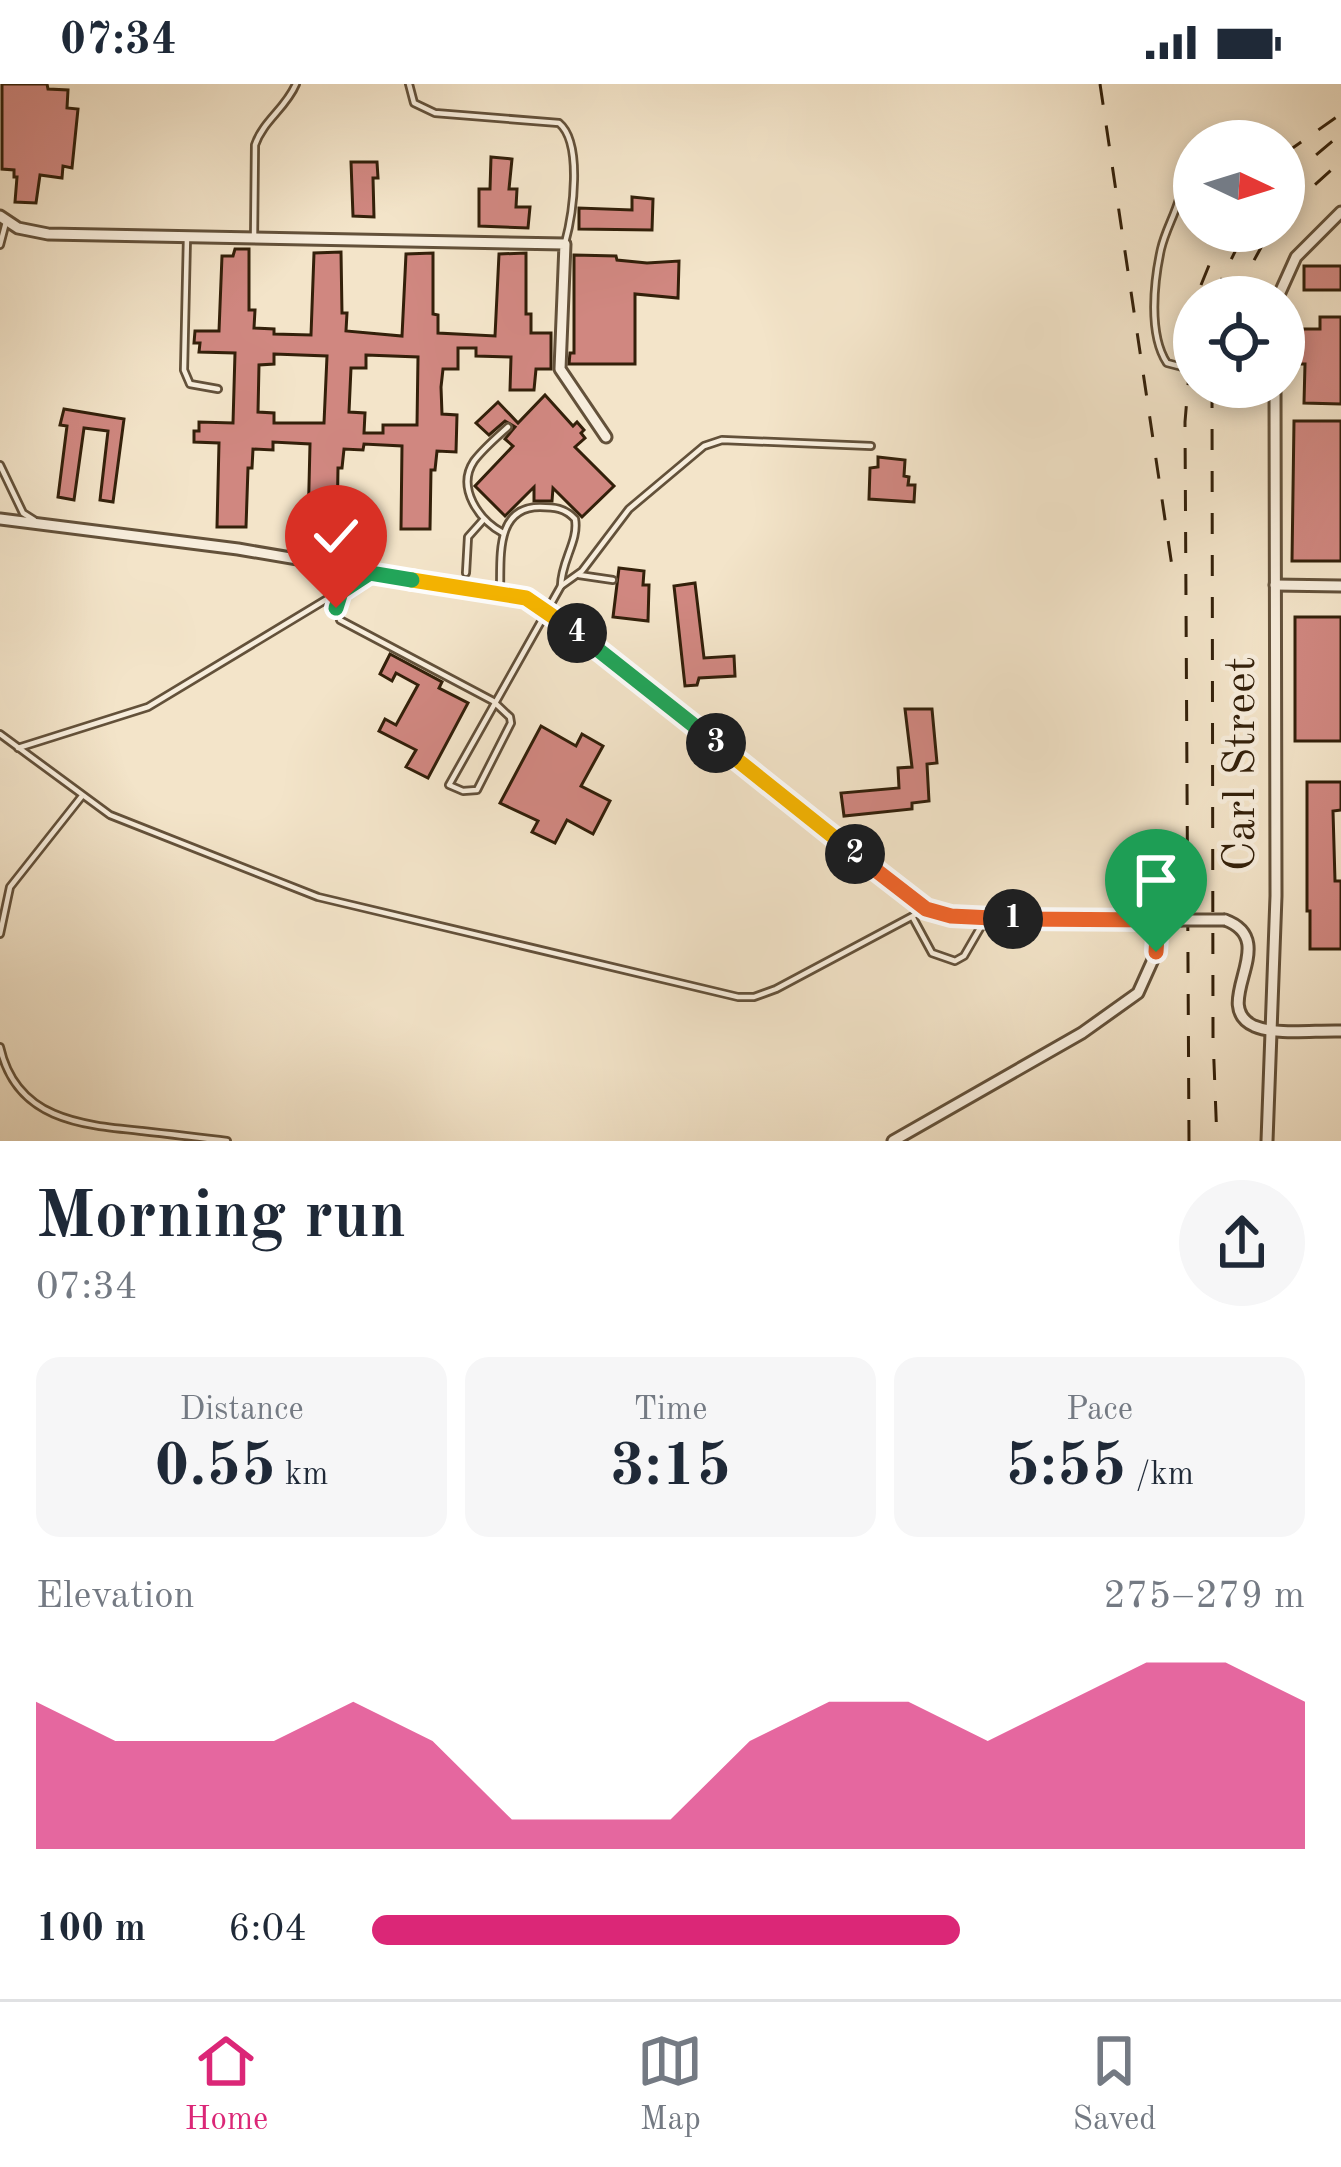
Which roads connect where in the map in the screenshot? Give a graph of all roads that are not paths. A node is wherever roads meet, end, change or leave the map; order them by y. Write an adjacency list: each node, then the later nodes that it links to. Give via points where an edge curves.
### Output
1 (296, 84): 7 (lane, via 255,145)
2 (409, 84): 8 (lane, via 412,101 430,111 566,128 573,147)
3 (1341, 212): 10 (street)
4 (3, 219): 6 (street, via 48,234); 9 (lane)
5 (1173, 219): 11 (lane, via 1161,246 1156,304 1158,341)
6 (187, 237): 7 (street); 12 (lane, via 184,370 190,384)
7 (254, 239): 8 (street)
8 (565, 244): 15 (street, via 560,369)
9 (0, 245)
10 (1285, 276)
11 (1173, 364)
12 (218, 389)
13 (1275, 408): 27 (street, Carl Street)
14 (508, 427): 19 (lane, via 470,468 472,502)
15 (606, 437)
16 (871, 446): 25 (lane, via 709,442 629,509)
17 (0, 465): 20 (lane, via 23,513)
18 (0, 519): 20 (street)
19 (484, 519): 21 (lane); 23 (lane, via 468,537)
20 (45, 527): 22 (street)
21 (503, 532): 28 (lane, via 529,507 568,512 576,529); 31 (lane)
22 (341, 567): 24 (street); 30 (lane)
23 (466, 572)
24 (370, 573): 30 (lane); 31 (street)
25 (579, 575): 26 (lane); 28 (lane)
26 (613, 580)
27 (1275, 585): 29 (street); 42 (street, Carl Street)
28 (560, 586): 32 (lane)
29 (1341, 586)
30 (341, 592): 33 (lane, via 340,620); 35 (lane, via 148,707)
31 (500, 595): 32 (street)
32 (545, 609): 33 (lane); 37 (street)
33 (493, 701): 33 (lane, via 449,785 463,791 477,790 511,723)
34 (0, 734): 35 (lane)
35 (18, 748): 36 (lane)
36 (82, 796): 38 (lane, via 110,815 318,897 738,997 776,989); 41 (lane, via 10,887)
37 (926, 909): 38 (lane); 39 (street)
38 (912, 916): 39 (lane, via 932,953 949,961 964,956)
39 (986, 918): 40 (street)
40 (1158, 920): 42 (street, bridge, via 1225,920 1242,929 1249,942 1240,1012); 46 (street, via 1156,952 1138,993)
41 (0, 934)
42 (1269, 1030): 43 (street); 47 (street, Carl Street)
43 (1341, 1031)
44 (0, 1047): 45 (lane, via 13,1081 54,1117)
45 (227, 1141)
46 (893, 1141)
47 (1267, 1141)

